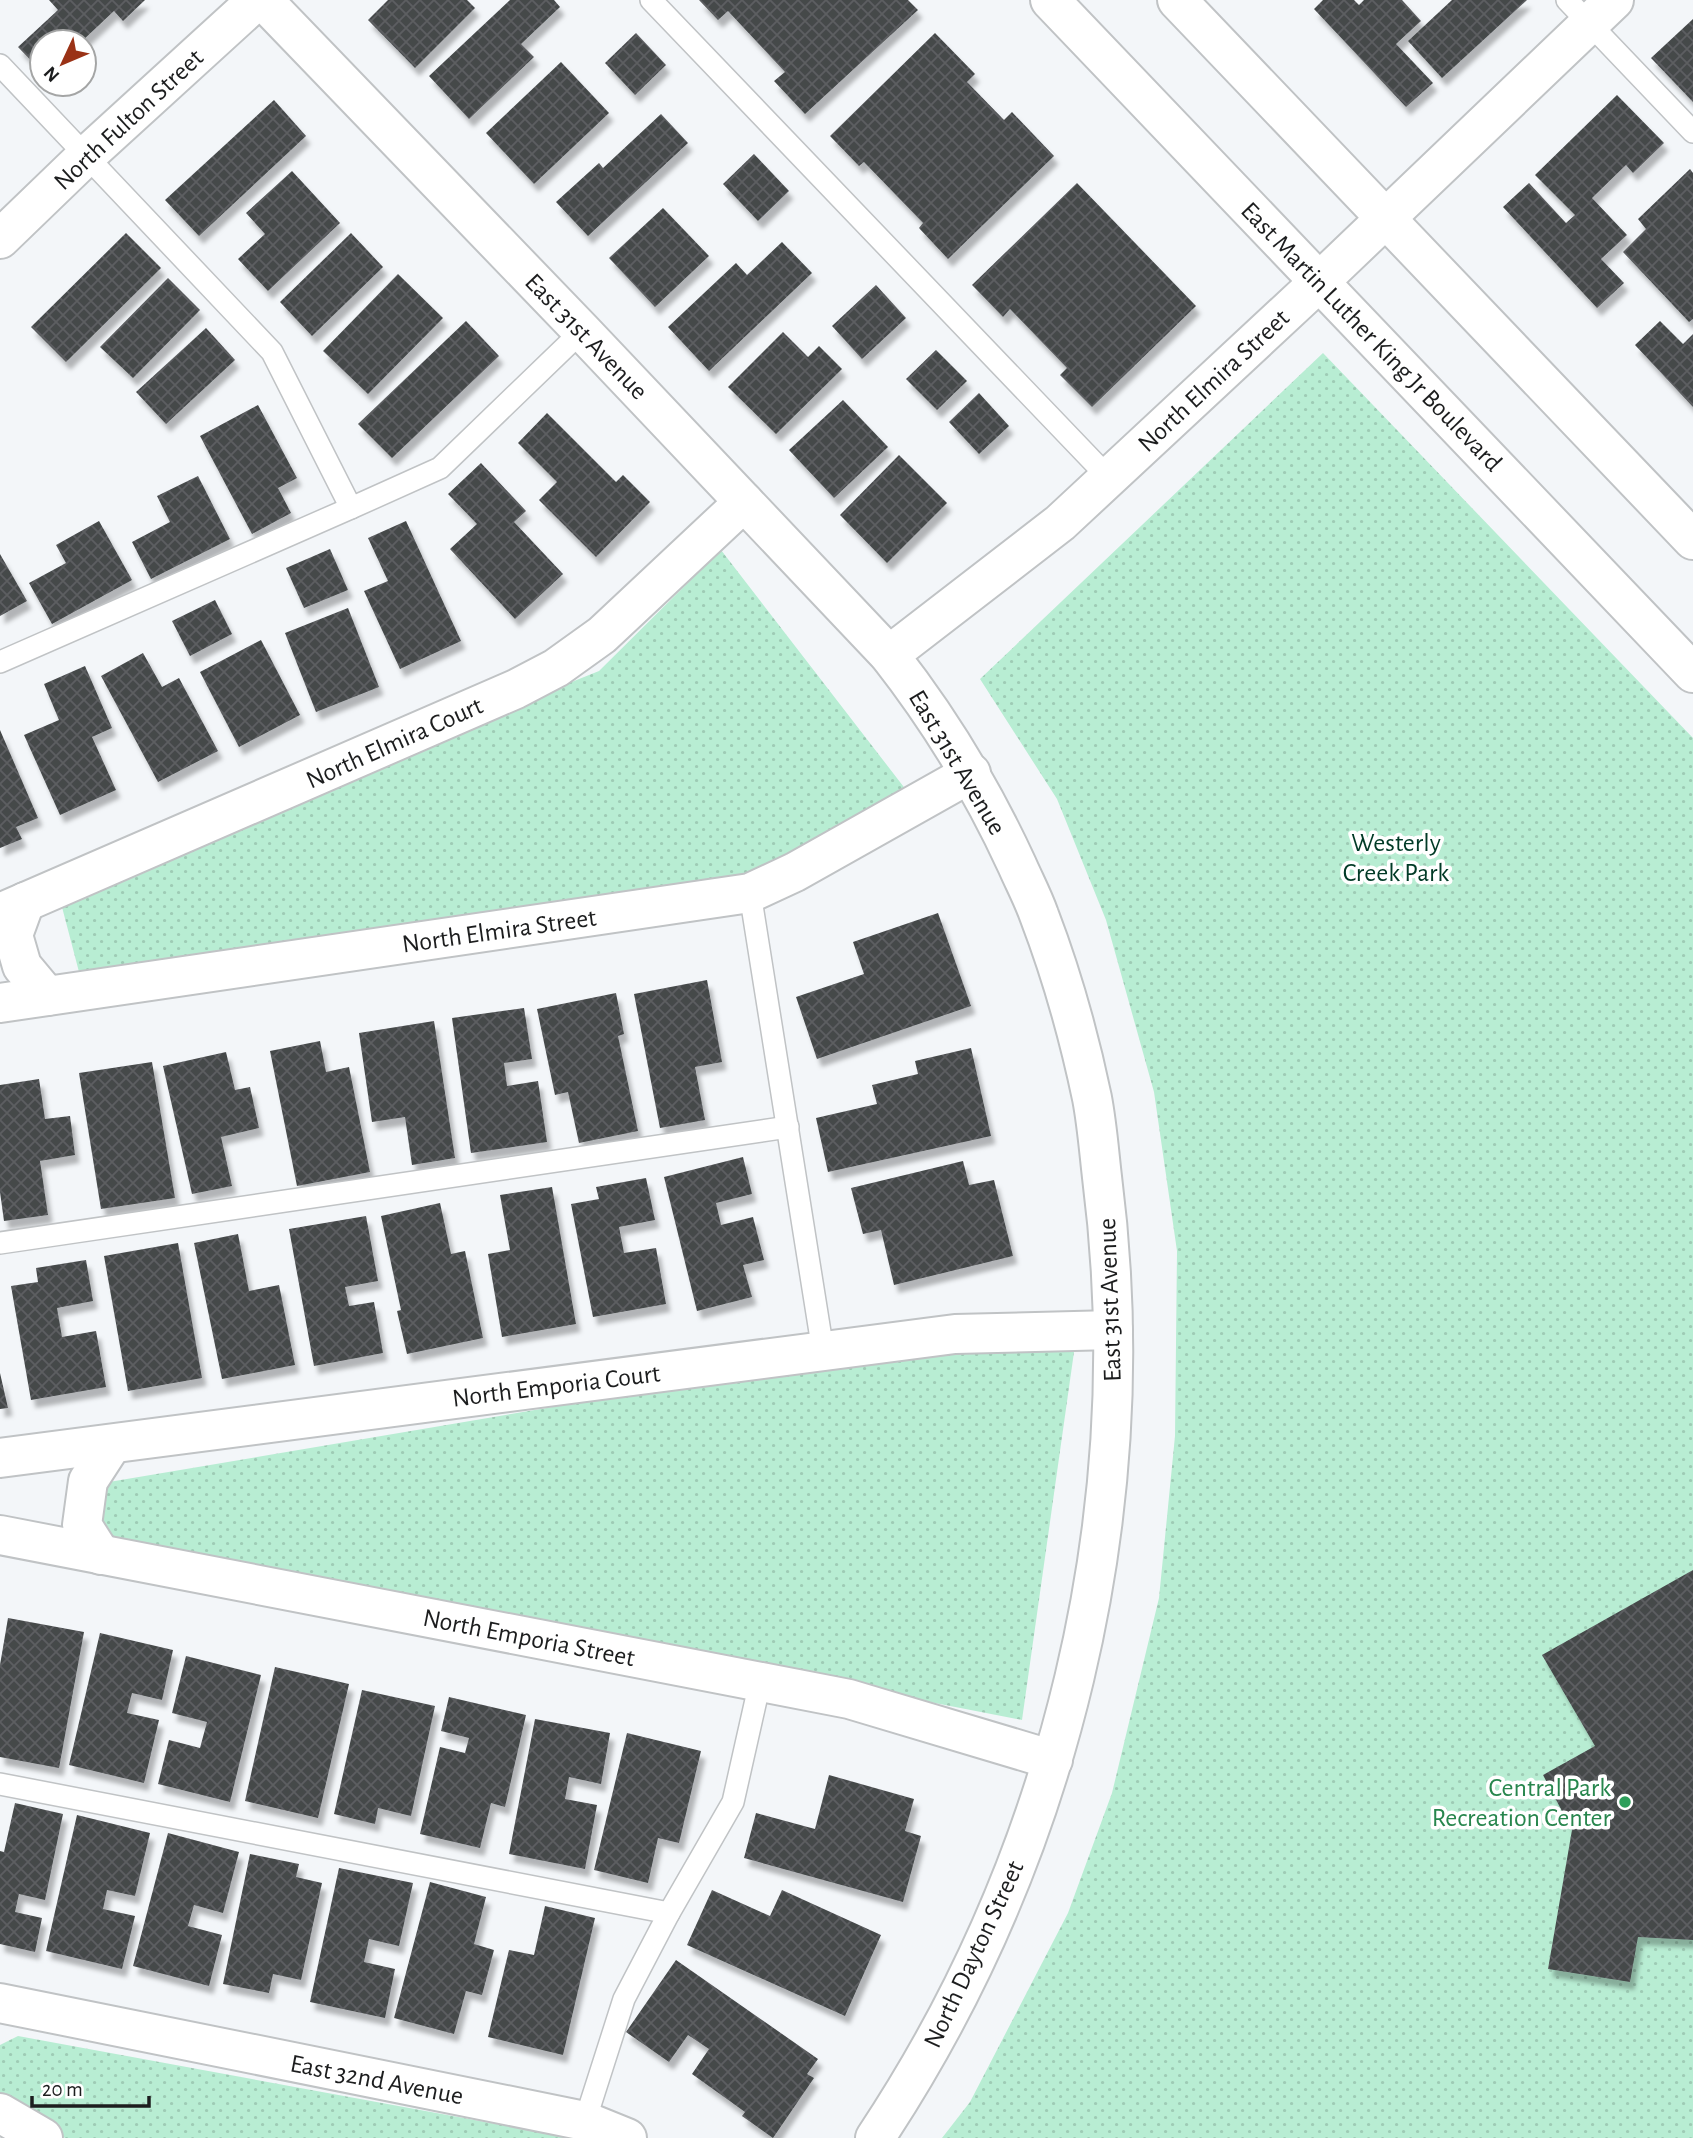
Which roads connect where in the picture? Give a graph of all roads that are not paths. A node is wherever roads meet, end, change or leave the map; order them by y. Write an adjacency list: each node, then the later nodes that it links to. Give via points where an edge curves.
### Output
1 (257, 0): 9 (street, North Fulton Street)
2 (263, 0): 13 (street, East 31st Avenue)
3 (652, 0): 14 (lane)
4 (1050, 0): 12 (street, East Martin Luther King Jr Boulevard)
5 (1177, 0): 10 (street)
6 (1590, 8): 8 (lane); 10 (street, North Elmira Street)
7 (0, 65): 9 (lane)
8 (1693, 132)
9 (86, 156): 11 (street, North Fulton Street); 16 (lane, via 272,352)
10 (1386, 217): 12 (street, North Elmira Street); 17 (street)
11 (0, 239)
12 (1319, 282): 14 (street, North Elmira Street); 20 (street, East Martin Luther King Jr Boulevard)
13 (582, 331): 15 (street, East 31st Avenue); 16 (lane, via 440,468)
14 (1108, 477): 18 (street, North Elmira Street, via 1060,523)
15 (744, 502): 18 (street, East 31st Avenue); 23 (street, North Elmira Court, via 602,635 556,668)
16 (351, 508): 19 (lane)
17 (1693, 540)
18 (889, 655): 21 (street, East 31st Avenue)
19 (0, 662)
20 (1693, 673)
21 (971, 773): 22 (street, North Elmira Street); 28 (street, East 31st Avenue, via 1039,913 1070,1011 1094,1115 1109,1230)
22 (750, 893): 24 (street, North Elmira Street); 26 (lane)
23 (12, 908): 24 (street, via 13,935 22,966)
24 (47, 996): 25 (street, North Elmira Street)
25 (0, 1003)
26 (788, 1127): 27 (lane); 29 (lane)
27 (0, 1243)
28 (1113, 1330): 29 (street, North Emporia Court, via 955,1334); 35 (street, East 31st Avenue, via 1109,1465 1097,1565 1079,1664)
29 (823, 1351): 30 (street, North Emporia Court)
30 (112, 1444): 31 (street, North Emporia Court); 33 (street, via 88,1481 82,1525)
31 (0, 1458)
32 (0, 1535): 33 (street, North Emporia Street)
33 (101, 1555): 34 (street, North Emporia Street)
34 (760, 1682): 35 (street, North Emporia Street, via 849,1699); 37 (lane, via 733,1802)
35 (1053, 1760): 43 (street, North Dayton Street, via 1016,1868 965,1983)
36 (0, 1784): 37 (lane)
37 (669, 1913): 40 (lane, via 624,1999)
38 (2, 2007): 40 (street, East 32nd Avenue)
39 (0, 2113): 41 (street)
40 (585, 2121): 42 (street, East 32nd Avenue)
41 (43, 2138)
42 (628, 2138)
43 (875, 2138)

